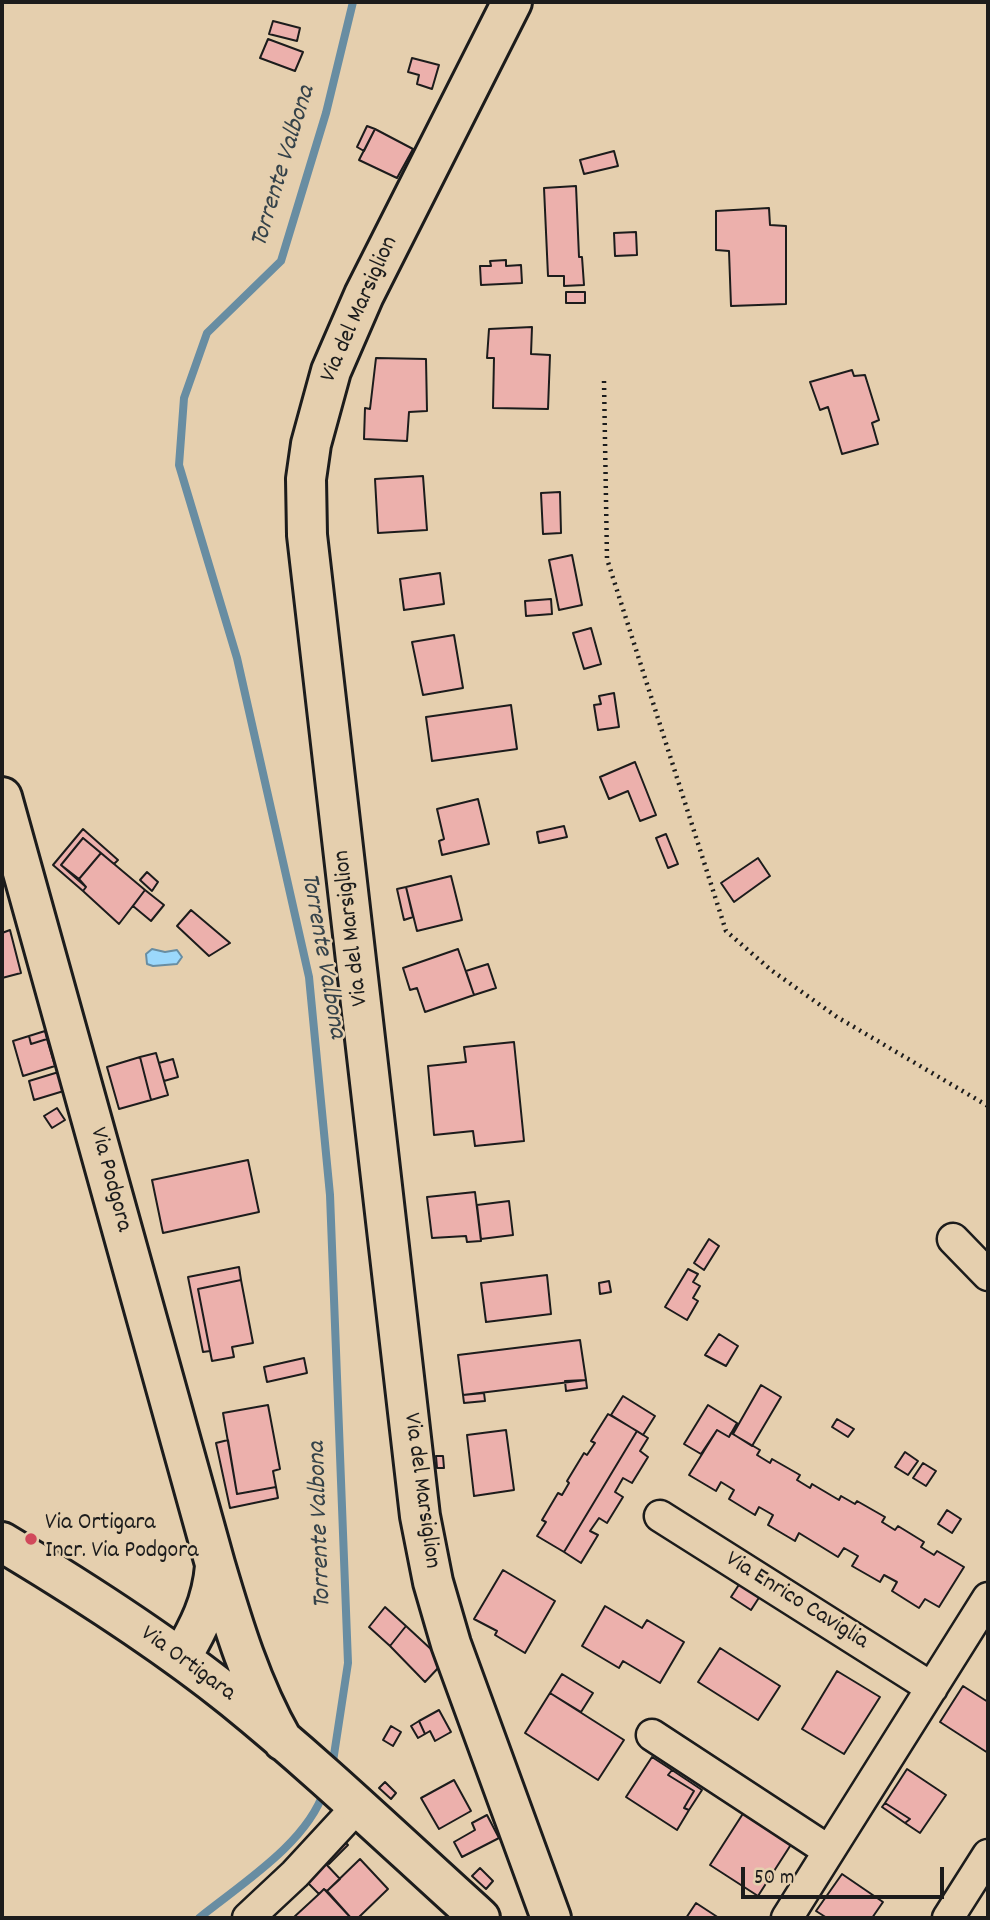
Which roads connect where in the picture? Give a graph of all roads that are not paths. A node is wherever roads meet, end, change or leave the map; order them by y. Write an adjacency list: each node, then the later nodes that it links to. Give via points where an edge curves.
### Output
1 (512, 2): 19 (street, Via del Marsiglion, via 370,283 331,371 311,444 307,535 420,1516 451,1644)
2 (2, 797): 7 (street, Via Podgora)
3 (953, 1239): 4 (street)
4 (988, 1275)
5 (660, 1516): 11 (street, Via Enrico Caviglia)
6 (2, 1542): 10 (street, Via Ortigara)
7 (215, 1564): 9 (street, Via Podgora); 10 (street, Via Podgora, via 213,1590)
8 (988, 1598): 11 (street)
9 (235, 1628): 10 (street, via 220,1656 210,1663); 13 (street, Via Podgora, via 263,1706)
10 (188, 1663): 13 (street, Via Ortigara)
11 (932, 1688): 15 (street)
12 (652, 1735): 15 (street)
13 (292, 1750): 14 (street, Via Ortigara)
14 (350, 1801): 17 (street, via 295,1874); 18 (street, Via Ortigara)
15 (829, 1851): 20 (street)
16 (988, 1856): 21 (street)
17 (248, 1918)
18 (480, 1918)
19 (551, 1918)
20 (787, 1918)
21 (948, 1918)

